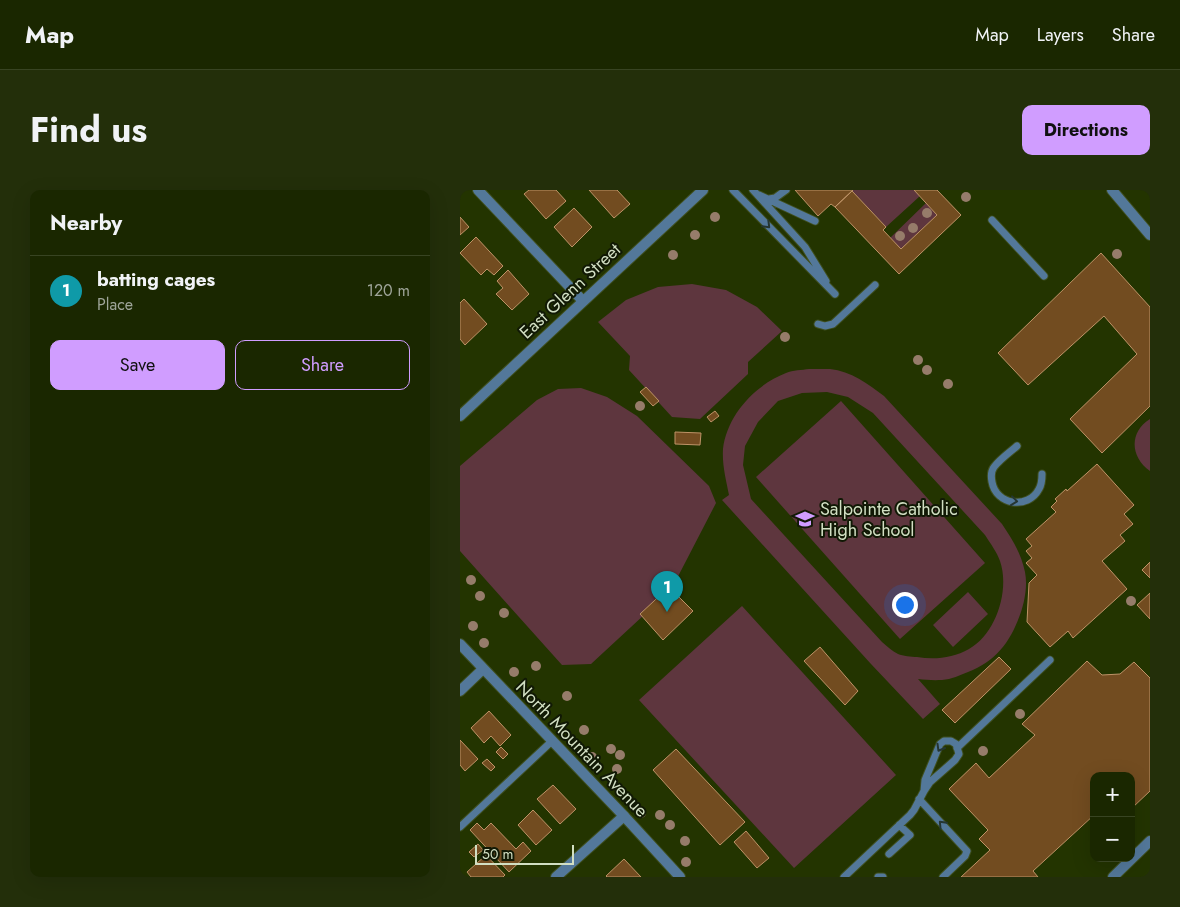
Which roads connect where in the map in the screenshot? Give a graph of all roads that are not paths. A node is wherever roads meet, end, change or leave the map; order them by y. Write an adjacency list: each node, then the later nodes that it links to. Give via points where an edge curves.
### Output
1 (478, 190): 13 (street)
2 (703, 190): 13 (street, East Glenn Street)
3 (733, 190): 6 (lane, one-way to 6, via 834,294 804,247)
4 (786, 190): 7 (lane)
5 (1112, 190): 10 (street)
6 (754, 192): 7 (lane)
7 (769, 199): 9 (lane)
8 (992, 220): 11 (lane)
9 (815, 221)
10 (1150, 235)
11 (1044, 276)
12 (875, 285): 14 (lane, via 833,324)
13 (583, 301): 15 (street, East Glenn Street)
14 (818, 324)
15 (460, 416)
16 (1017, 446): 17 (lane, one-way to 17, via 993,468 991,476 996,492 1010,502 1026,501 1039,490)
17 (1042, 474)
18 (460, 644): 20 (street, North Mountain Avenue)
19 (1050, 660): 23 (lane)
20 (483, 669): 21 (street); 22 (street, North Mountain Avenue)
21 (460, 691)
22 (552, 742): 26 (street, North Mountain Avenue); 28 (lane)
23 (957, 748): 24 (lane, via 959,754 955,760); 24 (lane, one-way to 24, via 951,741 940,744 925,780)
24 (924, 791): 25 (lane)
25 (919, 800): 27 (lane); 33 (lane, one-way to 25, via 967,851)
26 (624, 816): 32 (street, North Mountain Avenue); 34 (street)
27 (899, 825): 30 (lane, via 910,835); 31 (lane)
28 (460, 827)
29 (1150, 841): 37 (street)
30 (888, 854)
31 (849, 875)
32 (678, 876)
33 (944, 876)
34 (556, 877)
35 (878, 877): 36 (lane)
36 (883, 877)
37 (1113, 877)

